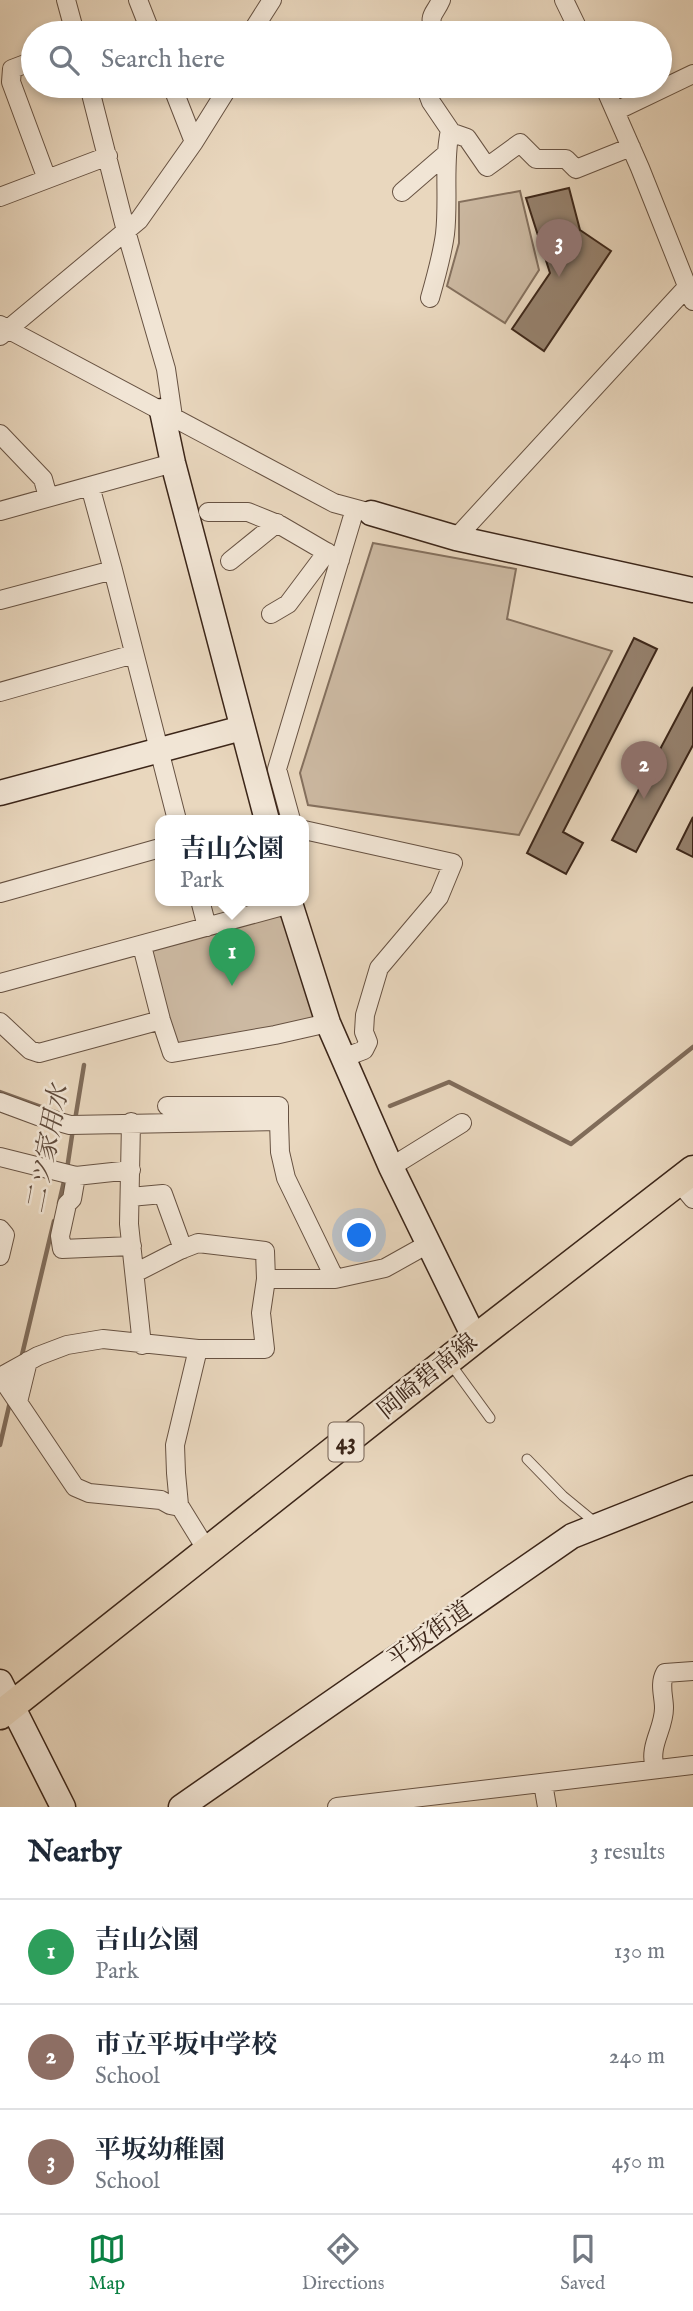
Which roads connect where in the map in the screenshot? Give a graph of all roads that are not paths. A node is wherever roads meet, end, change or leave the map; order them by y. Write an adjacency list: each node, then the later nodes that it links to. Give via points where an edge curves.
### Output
1 (66, 0): 6 (street)
2 (138, 0): 7 (street)
3 (272, 0): 8 (street)
4 (441, 0): 9 (street)
5 (564, 0): 10 (street)
6 (72, 21)
7 (146, 21)
8 (258, 21)
9 (430, 21)
10 (574, 21)
11 (21, 66): 26 (street, via 12,69 11,82)
12 (693, 74): 13 (street)
13 (672, 84)
14 (92, 98): 25 (street)
15 (177, 98): 22 (street)
16 (222, 98): 22 (street)
17 (430, 98): 21 (street)
18 (610, 98): 20 (street)
19 (643, 98): 20 (street)
20 (616, 111): 23 (street)
21 (450, 132): 23 (street, via 467,138 486,167 520,143 536,159 566,159 576,169); 24 (street)
22 (194, 142): 29 (street)
23 (631, 148): 30 (street)
24 (447, 153): 27 (street); 31 (street, via 445,232)
25 (108, 156): 26 (street); 29 (street)
26 (47, 179): 28 (street)
27 (402, 192)
28 (0, 197)
29 (126, 232): 32 (street); 33 (street, via 166,369)
30 (689, 281): 42 (street)
31 (430, 298)
32 (3, 330): 33 (street)
33 (168, 414): 35 (street); 39 (street, via 334,503)
34 (0, 435): 37 (street, via 43,479)
35 (173, 463): 36 (street); 51 (street)
36 (90, 486): 37 (street); 45 (street)
37 (48, 497): 38 (street)
38 (0, 511)
39 (363, 511): 42 (street); 43 (street)
40 (208, 512): 41 (street, via 248,512)
41 (277, 523): 43 (street); 44 (street)
42 (456, 538): 46 (street)
43 (334, 556): 48 (street, via 288,604); 56 (street, via 277,769)
44 (230, 561)
45 (113, 570): 47 (street); 49 (street)
46 (693, 590)
47 (0, 600)
48 (271, 614)
49 (134, 654): 50 (street); 52 (street)
50 (0, 692)
51 (242, 728): 52 (street); 55 (street)
52 (159, 749): 53 (street); 54 (street)
53 (0, 793)
54 (176, 815)
55 (266, 815)
56 (290, 815)
57 (309, 831): 69 (street, via 453,863 439,897 379,968 365,1015 368,1042 364,1049)
58 (155, 849): 59 (street)
59 (0, 893)
60 (202, 906): 63 (street)
61 (276, 906): 63 (street)
62 (290, 906): 68 (street)
63 (208, 927): 64 (street)
64 (142, 946): 65 (street); 66 (street)
65 (0, 983)
66 (161, 1020): 67 (street, via 39,1053); 68 (street, via 172,1053)
67 (0, 1021)
68 (328, 1023): 69 (street)
69 (343, 1058): 74 (street)
70 (0, 1102): 71 (street, via 70,1125)
71 (131, 1122): 75 (street); 86 (street, via 177,1113 279,1116 286,1178)
72 (462, 1123): 74 (street)
73 (0, 1157): 76 (street)
74 (391, 1167): 80 (street)
75 (131, 1170): 76 (street); 78 (street)
76 (76, 1176): 81 (street, via 60,1236 62,1249)
77 (688, 1184): 87 (main road, 岡崎碧南線 / 43)
78 (130, 1197): 81 (street); 82 (street, via 163,1194)
79 (0, 1229): 83 (street, via 5,1236)
80 (428, 1244): 86 (street, via 385,1268); 87 (street)
81 (132, 1246): 84 (street)
82 (183, 1249): 84 (street); 85 (street, via 198,1244 265,1251)
83 (0, 1256)
84 (135, 1273): 88 (street)
85 (266, 1279): 86 (street); 89 (street, via 261,1313 265,1349)
86 (335, 1279)
87 (475, 1339): 90 (main road, 岡崎碧南線 / 43)
88 (142, 1345): 89 (street); 91 (street, via 103,1339 67,1345)
89 (198, 1349): 97 (street, via 175,1446)
90 (449, 1361): 94 (lane); 99 (main road, 岡崎碧南線 / 43)
91 (28, 1362): 92 (street); 93 (street)
92 (0, 1377): 93 (street)
93 (18, 1402): 97 (street, via 75,1488 161,1500)
94 (490, 1418)
95 (527, 1459): 98 (lane)
96 (693, 1488): 98 (street, 平坂街道)
97 (180, 1507): 99 (street)
98 (599, 1525): 107 (street, 平坂街道, via 572,1536)
99 (208, 1552): 101 (main road, 岡崎碧南線 / 43)
100 (693, 1671): 103 (street, via 665,1673 662,1679 664,1711 651,1756)
101 (4, 1701): 106 (street)
102 (693, 1765): 103 (street)
103 (655, 1769): 104 (street)
104 (543, 1783): 105 (street); 109 (street)
105 (463, 1800): 108 (street)
106 (63, 1807)
107 (181, 1807)
108 (337, 1807)
109 (547, 1807)

